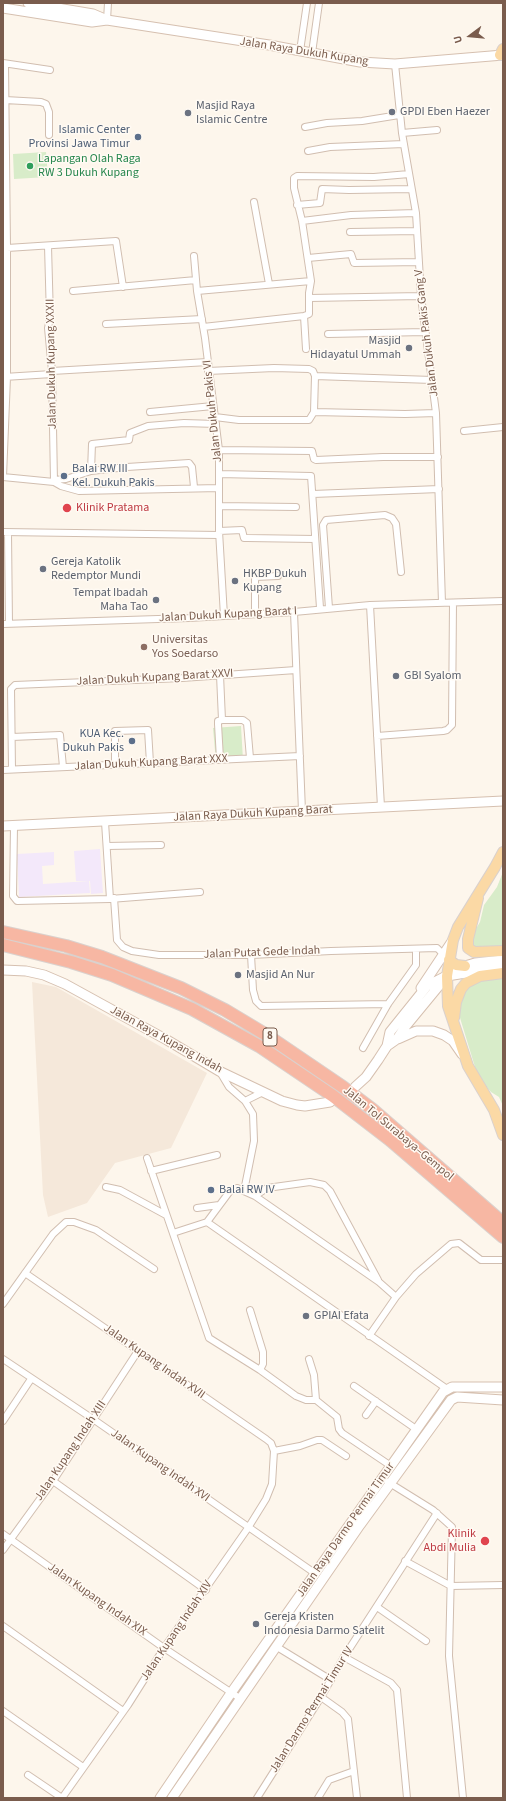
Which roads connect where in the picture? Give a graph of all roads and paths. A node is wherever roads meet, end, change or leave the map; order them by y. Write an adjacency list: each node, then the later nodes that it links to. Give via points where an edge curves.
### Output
1 (28, 3): 6 (street, Jalan Raya Dukuh Kupang, via 94,14)
2 (108, 3): 6 (street)
3 (307, 3): 7 (street)
4 (319, 3): 8 (street)
5 (3, 8): 6 (street, Jalan Raya Dukuh Kupang, via 92,22)
6 (106, 20): 7 (street, Jalan Raya Dukuh Kupang)
7 (300, 51): 8 (street, Jalan Raya Dukuh Kupang)
8 (312, 53): 11 (street, Jalan Raya Dukuh Kupang, via 360,62)
9 (502, 53): 11 (street, Jalan Raya Dukuh Kupang)
10 (4, 63): 12 (street); 13 (street)
11 (395, 64): 14 (street, Jalan Dukuh Pakis Gang V)
12 (50, 70)
13 (4, 100): 18 (street, via 46,104 49,112); 30 (street)
14 (400, 115): 15 (street); 17 (street, Jalan Dukuh Pakis Gang V)
15 (304, 127)
16 (437, 130): 17 (street)
17 (402, 133): 19 (street, Jalan Dukuh Pakis Gang V)
18 (49, 135)
19 (404, 144): 20 (street, via 330,147); 21 (street, Jalan Dukuh Pakis Gang V)
20 (308, 151)
21 (409, 174): 22 (street, Jalan Dukuh Pakis Gang V); 24 (street, via 294,178)
22 (411, 189): 24 (street, via 322,189 320,203); 25 (street, Jalan Dukuh Pakis Gang V)
23 (254, 202): 37 (street)
24 (298, 205): 26 (street)
25 (416, 213): 26 (street, via 351,215); 27 (street, Jalan Dukuh Pakis Gang V)
26 (302, 221): 32 (street)
27 (417, 231): 28 (street); 33 (street, Jalan Dukuh Pakis Gang V)
28 (350, 232)
29 (48, 246): 30 (street); 38 (street, via 116,241); 52 (street, Jalan Dukuh Kupang XXXII, via 48,328)
30 (7, 248): 34 (street)
31 (194, 256): 35 (street, Jalan Dukuh Pakis VI)
32 (308, 258): 33 (street, via 351,254 353,263); 36 (street)
33 (419, 262): 41 (street, Jalan Dukuh Pakis Gang V)
34 (5, 277): 54 (street)
35 (196, 280): 38 (street); 40 (street, Jalan Dukuh Pakis VI)
36 (311, 281): 37 (street); 42 (street)
37 (269, 284): 40 (street)
38 (123, 287): 39 (street)
39 (73, 291)
40 (197, 291): 44 (street, Jalan Dukuh Pakis VI)
41 (421, 296): 42 (street); 47 (street, Jalan Dukuh Pakis Gang V)
42 (310, 298): 43 (street, via 310,314)
43 (304, 316): 46 (street); 49 (street)
44 (202, 319): 45 (street); 46 (street, Jalan Dukuh Pakis VI)
45 (106, 324)
46 (203, 327): 50 (street, Jalan Dukuh Pakis VI)
47 (425, 332): 48 (street); 55 (street, Jalan Dukuh Pakis Gang V)
48 (328, 334)
49 (306, 349)
50 (208, 362): 51 (street, Jalan Dukuh Pakis VI); 52 (street)
51 (208, 371): 53 (street, via 274,368); 56 (street, Jalan Dukuh Pakis VI)
52 (52, 373): 54 (street); 69 (street, Jalan Dukuh Kupang XXXII)
53 (314, 373): 55 (street); 58 (street)
54 (5, 377): 68 (street)
55 (432, 380): 59 (street, Jalan Dukuh Pakis Gang V)
56 (214, 406): 57 (street); 60 (street, Jalan Dukuh Pakis VI)
57 (150, 412)
58 (314, 412): 59 (street); 60 (street, via 309,420 239,420)
59 (436, 413): 65 (street, Jalan Dukuh Pakis Gang V)
60 (215, 417): 61 (street, Jalan Dukuh Pakis VI)
61 (216, 424): 64 (street, Jalan Dukuh Pakis VI); 66 (street, via 148,426 130,433 129,440 92,444)
62 (503, 427): 63 (street)
63 (464, 431)
64 (219, 450): 65 (street, via 312,451 315,460); 67 (street, Jalan Dukuh Pakis VI)
65 (438, 457): 72 (street, Jalan Dukuh Pakis Gang V)
66 (91, 471): 69 (street); 70 (street, via 190,463)
67 (219, 474): 71 (street, Jalan Dukuh Pakis VI); 73 (street, via 310,475)
68 (3, 477): 69 (street)
69 (54, 481): 70 (street, via 61,486 79,491)
70 (194, 488): 71 (street)
71 (219, 488): 74 (street, Jalan Dukuh Pakis VI)
72 (439, 489): 73 (street); 83 (street, Jalan Dukuh Pakis Gang V)
73 (313, 494): 78 (street)
74 (219, 506): 75 (street); 77 (street, Jalan Dukuh Pakis VI)
75 (296, 507)
76 (6, 532): 77 (street); 90 (street)
77 (219, 533): 78 (street, via 242,530 247,538); 89 (street, Jalan Dukuh Pakis VI)
78 (315, 539): 85 (street)
79 (400, 572): 86 (street, via 396,524 392,518 385,515 326,520 323,525)
80 (278, 576): 88 (street, via 255,577)
81 (503, 601): 82 (street, Jalan Dukuh Kupang Barat I)
82 (453, 602): 83 (street, Jalan Dukuh Kupang Barat I); 94 (street, via 452,725 443,731)
83 (442, 603): 84 (street, Jalan Dukuh Kupang Barat I)
84 (370, 604): 86 (street, Jalan Dukuh Kupang Barat I); 94 (street)
85 (320, 608): 86 (street, Jalan Dukuh Kupang Barat I); 87 (street, Jalan Dukuh Kupang Barat I)
86 (329, 608)
87 (294, 612): 88 (street, Jalan Dukuh Kupang Barat I); 91 (street)
88 (254, 614): 89 (street, Jalan Dukuh Kupang Barat I)
89 (224, 616): 90 (street, Jalan Dukuh Kupang Barat I)
90 (6, 624)
91 (296, 670): 92 (street, Jalan Dukuh Kupang Barat XXVI); 96 (street)
92 (220, 675): 93 (street); 95 (street, Jalan Dukuh Kupang Barat XXVI, via 14,685 11,689)
93 (222, 720): 97 (street, via 243,720 247,723); 98 (street, via 218,721)
94 (377, 736): 105 (street)
95 (12, 737): 101 (street, via 60,735); 102 (street)
96 (300, 756): 97 (street, Jalan Dukuh Kupang Barat XXX); 106 (street)
97 (250, 758): 98 (street, Jalan Dukuh Kupang Barat XXX)
98 (220, 759): 99 (street, Jalan Dukuh Kupang Barat XXX)
99 (150, 762): 100 (street, Jalan Dukuh Kupang Barat XXX); 100 (street, via 148,730 115,730)
100 (115, 764): 101 (street, Jalan Dukuh Kupang Barat XXX)
101 (63, 767): 102 (street, Jalan Dukuh Kupang Barat XXX)
102 (12, 769): 103 (street, Jalan Dukuh Kupang Barat XXX)
103 (3, 770)
104 (503, 801): 105 (street, Jalan Raya Dukuh Kupang Barat)
105 (381, 807): 106 (street, Jalan Raya Dukuh Kupang Barat)
106 (302, 811): 107 (street, Jalan Raya Dukuh Kupang Barat)
107 (106, 822): 109 (street, Jalan Raya Dukuh Kupang Barat); 111 (street, Jalan Putat Gede Indah)
108 (3, 826): 109 (street, Jalan Raya Dukuh Kupang Barat)
109 (14, 826): 115 (street, via 13,896 16,901)
110 (161, 845): 111 (street)
111 (107, 846): 115 (street, Jalan Putat Gede Indah)
112 (503, 852): 114 (main road)
113 (200, 892): 115 (street)
114 (478, 895): 119 (main road, via 468,948 474,952); 121 (main road, via 458,926)
115 (112, 898): 120 (street, Jalan Putat Gede Indah, via 117,940 123,947 132,951 159,955)
116 (3, 932): 151 (highway, Jalan Tol Surabaya–Gempol / 8, via 102,957 181,988 225,1010 265,1034 372,1109)
117 (3, 945): 151 (highway, Jalan Tol Surabaya–Gempol / 8, via 112,975 228,1027 333,1096)
118 (416, 949): 120 (street, Jalan Putat Gede Indah); 121 (street, Jalan Putat Gede Indah, via 437,948); 129 (street, via 416,965)
119 (503, 951)
120 (251, 955): 129 (street, via 253,990 256,1001 261,1006)
121 (446, 957): 123 (main road); 127 (main road); 128 (street)
122 (503, 960): 123 (street)
123 (464, 966): 127 (street)
124 (503, 967): 127 (street)
125 (3, 970): 135 (street, Jalan Raya Kupang Indah, via 44,975 65,984)
126 (503, 973): 130 (main road, via 480,976 466,983 456,1002)
127 (448, 976): 128 (street, via 427,986); 130 (main road, via 448,1006); 131 (street)
128 (412, 1003): 132 (street, via 390,1032)
129 (388, 1004): 133 (street)
130 (454, 1026): 134 (main road)
131 (397, 1039): 132 (street); 134 (street, via 422,1030 438,1032 456,1044)
132 (387, 1046): 136 (street, via 366,1077)
133 (363, 1048)
134 (468, 1066): 140 (main road, via 494,1110)
135 (219, 1071): 137 (street, Jalan Raya Kupang Indah); 138 (street, via 229,1086)
136 (355, 1087)
137 (263, 1092): 138 (street); 139 (street, Jalan Raya Kupang Indah, via 297,1106)
138 (245, 1101): 145 (street, via 252,1114 254,1131)
139 (330, 1102)
140 (503, 1134)
141 (217, 1155): 143 (street)
142 (147, 1158): 143 (street)
143 (151, 1171): 149 (street)
144 (106, 1187): 149 (street, via 116,1188)
145 (244, 1191): 146 (street); 147 (street, via 232,1189)
146 (255, 1196): 156 (street); 156 (street, via 267,1188 310,1182 324,1185 330,1191)
147 (219, 1205): 148 (street); 150 (street)
148 (197, 1208)
149 (166, 1214): 152 (street)
150 (207, 1222): 152 (street); 160 (street)
151 (499, 1226)
152 (173, 1233): 164 (street, via 208,1336)
153 (503, 1260): 157 (street, via 481,1260 458,1243 453,1243 416,1274)
154 (154, 1268): 155 (street, via 96,1230 82,1224 66,1222 51,1236)
155 (25, 1273): 158 (street); 161 (street, Jalan Kupang Indah XVII)
156 (379, 1282): 157 (street)
157 (396, 1297): 160 (street)
158 (3, 1304)
159 (250, 1310): 164 (street, via 263,1352 264,1364)
160 (369, 1336): 168 (street)
161 (138, 1351): 173 (street, Jalan Kupang Indah XIII); 176 (street, Jalan Kupang Indah XVII, via 266,1439 271,1443)
162 (3, 1359): 165 (street, Jalan Kupang Indah XVI)
163 (309, 1359): 169 (street, via 314,1375)
164 (260, 1370): 169 (street, via 296,1396)
165 (31, 1379): 173 (street, Jalan Kupang Indah XVI); 174 (street)
166 (354, 1386): 171 (street)
167 (503, 1387): 168 (street)
168 (446, 1389): 175 (street, Jalan Raya Darmo Permai Timur)
169 (316, 1400): 178 (street, via 337,1417 342,1434)
170 (503, 1400): 180 (street, Jalan Raya Darmo Permai Timur, via 452,1398)
171 (376, 1401): 172 (street); 175 (street)
172 (366, 1415)
173 (93, 1419): 179 (street, Jalan Kupang Indah XIII); 182 (street, Jalan Kupang Indah XVI)
174 (3, 1421)
175 (416, 1429): 178 (street, Jalan Raya Darmo Permai Timur)
176 (274, 1454): 177 (street, via 322,1440); 182 (street, Jalan Kupang Indah XIV, via 270,1492)
177 (346, 1456)
178 (391, 1466): 180 (street, Jalan Raya Darmo Permai Timur)
179 (53, 1481): 184 (street, Jalan Kupang Indah XIII); 190 (street)
180 (386, 1481): 181 (street); 187 (street, Jalan Raya Darmo Permai Timur)
181 (437, 1513): 186 (street, Jalan Darmo Permai Timur IV); 189 (street, via 452,1526)
182 (248, 1528): 187 (street, Jalan Kupang Indah XVI); 190 (street, Jalan Kupang Indah XIV)
183 (3, 1534): 184 (street, Jalan Kupang Indah XIX)
184 (11, 1539): 185 (street, Jalan Kupang Indah XIII); 196 (street, Jalan Kupang Indah XIX)
185 (3, 1550)
186 (405, 1561): 189 (street); 191 (street, Jalan Darmo Permai Timur IV)
187 (320, 1576): 192 (street, Jalan Raya Darmo Permai Timur)
188 (503, 1585): 189 (street)
189 (451, 1586): 215 (street, via 449,1656)
190 (206, 1590): 196 (street, Jalan Kupang Indah XIV)
191 (377, 1607): 194 (street); 198 (street, Jalan Darmo Permai Timur IV)
192 (288, 1622): 195 (street, Jalan Raya Darmo Permai Timur); 197 (street, Jalan Raya Darmo Permai Timur)
193 (3, 1626): 204 (street)
194 (426, 1641)
195 (265, 1646): 197 (street); 200 (street, Jalan Raya Darmo Permai Timur)
196 (164, 1648): 200 (street, Jalan Kupang Indah XIX); 204 (street, Jalan Kupang Indah XIV)
197 (275, 1650): 199 (street); 202 (street, Jalan Raya Darmo Permai Timur)
198 (344, 1657): 199 (street, Jalan Darmo Permai Timur IV); 214 (street, via 391,1683 397,1690)
199 (331, 1680): 201 (street, Jalan Darmo Permai Timur IV)
200 (231, 1693): 202 (street, Jalan Kupang Indah XIX); 209 (street, Jalan Raya Darmo Permai Timur)
201 (321, 1697): 206 (street, via 348,1719); 211 (street, Jalan Darmo Permai Timur IV)
202 (241, 1699): 210 (street, Jalan Raya Darmo Permai Timur)
203 (3, 1711): 205 (street)
204 (123, 1711): 205 (street, Jalan Kupang Indah XIV)
205 (83, 1767): 208 (street, Jalan Kupang Indah XIV)
206 (354, 1771): 212 (street, via 329,1780); 213 (street)
207 (28, 1775): 208 (street)
208 (62, 1798)
209 (160, 1798)
210 (172, 1798)
211 (257, 1798)
212 (318, 1798)
213 (357, 1798)
214 (407, 1798)
215 (462, 1798)

